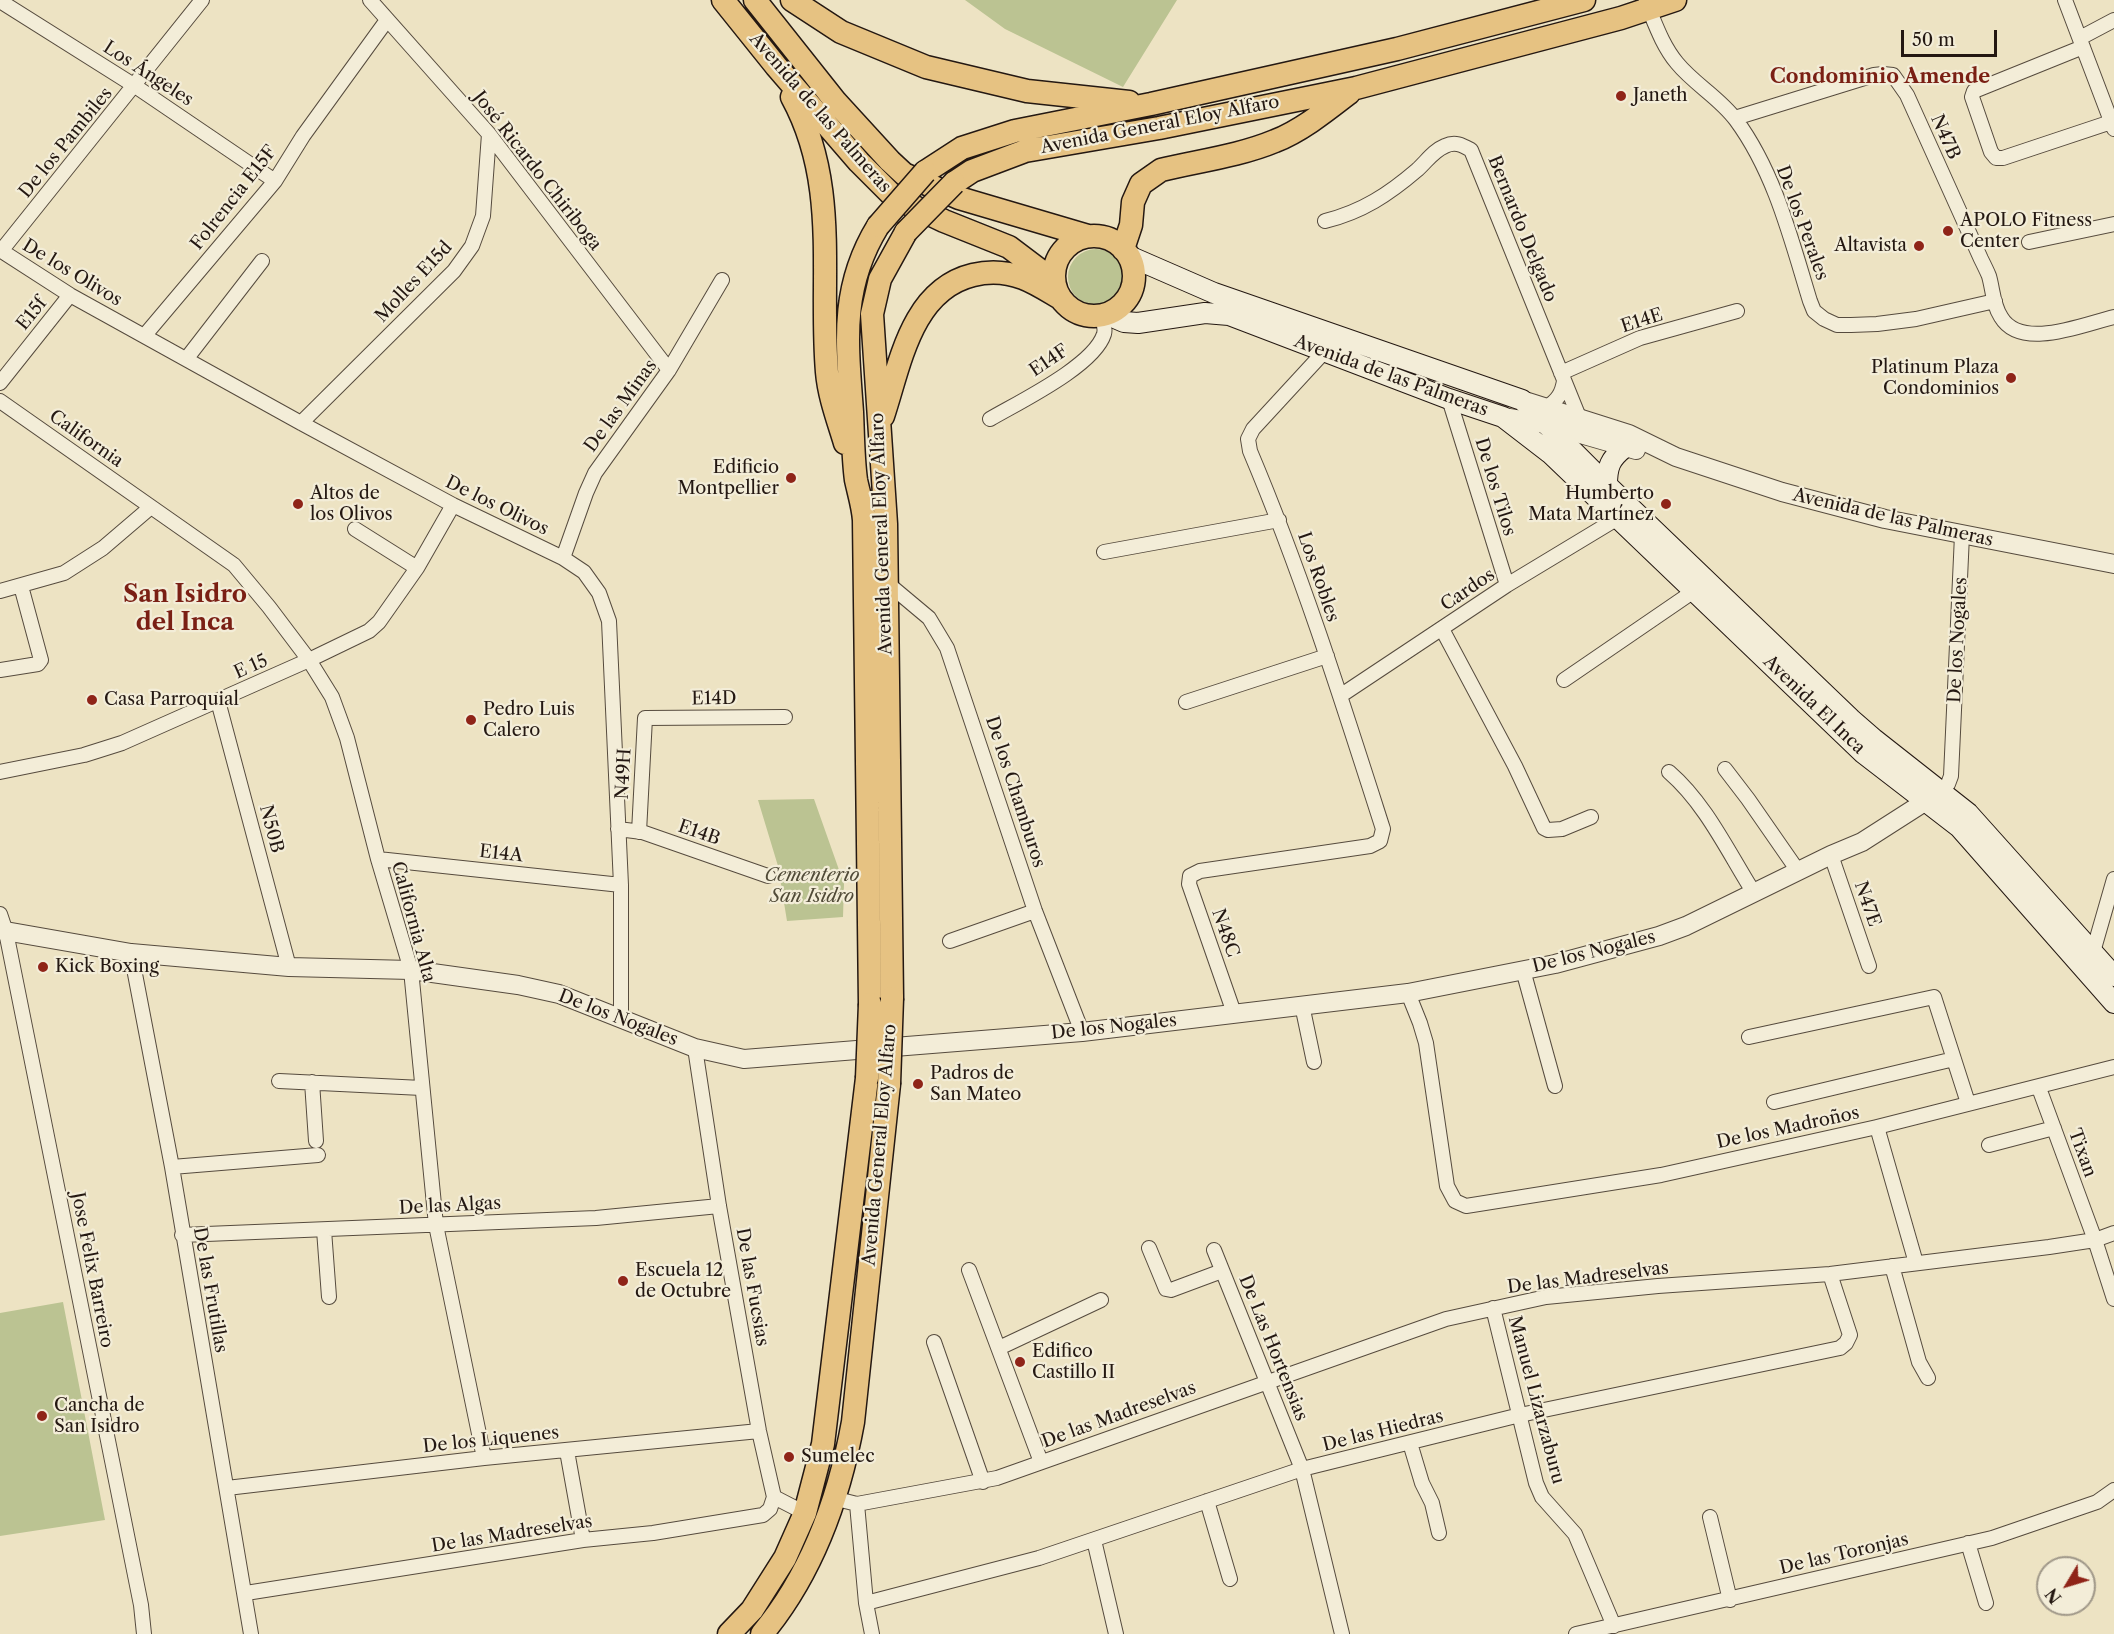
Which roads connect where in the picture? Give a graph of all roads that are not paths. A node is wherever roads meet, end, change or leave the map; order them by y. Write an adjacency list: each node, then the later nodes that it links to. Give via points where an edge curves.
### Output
1 (202, 0): 15 (street, De los Pambiles)
2 (370, 0): 11 (street, José Ricardo Chiriboga)
3 (723, 0): 14 (main road, Avenida de las Palmeras)
4 (755, 0): 24 (main road, Avenida de las Palmeras, via 836,102 904,174 959,198)
5 (792, 0): 17 (main road, via 841,32 926,67 1028,91)
6 (1584, 0): 17 (main road, Avenida General Eloy Alfaro, via 1397,49)
7 (1675, 0): 10 (main road, Avenida General Eloy Alfaro)
8 (2065, 0): 13 (street)
9 (0, 1): 15 (street, Los Ángeles)
10 (1647, 5): 16 (main road, Avenida General Eloy Alfaro); 18 (street, De los Perales, via 1677,63)
11 (387, 20): 20 (street, José Ricardo Chiriboga); 21 (street, Folrencia E15F, via 303,136)
12 (2114, 20): 13 (street)
13 (2081, 43): 19 (street); 19 (street, via 1977,88 1972,97 1991,152 1996,158 2003,158)
14 (776, 66): 30 (main road, Avenida de las Palmeras, via 894,197 1009,247); 53 (main road, via 809,134 822,187 827,373)
15 (135, 86): 21 (street, Los Ángeles); 26 (street, De los Pambiles)
16 (1356, 88): 27 (main road, via 1276,141 1161,170 1150,177 1133,202); 50 (main road, Avenida General Eloy Alfaro, bridge, via 1025,151 972,171 954,183 906,232 880,279 872,314)
17 (1151, 104): 53 (main road, Avenida General Eloy Alfaro, bridge, via 1015,131 962,148 925,172 878,226 863,252 850,305 848,350)
18 (1735, 118): 32 (street, De los Perales, via 1773,188 1810,301 1819,316 1838,325 1877,324); 32 (street, N47B, via 1874,75 1893,75 1907,95 1989,276)
19 (2113, 124)
20 (489, 134): 39 (street, José Ricardo Chiriboga); 49 (street, Molles E15d, via 483,216 472,246 454,271)
21 (275, 182): 36 (street, Folrencia E15F)
22 (1325, 221): 40 (street, Bernardo Delgado, via 1379,200 1444,146 1459,144 1471,150)
23 (2114, 224): 25 (street)
24 (1088, 236): 27 (main road, Avenida de las Palmeras, via 1107,238); 30 (main road, via 1076,240 1058,257 1054,268)
25 (2029, 242)
26 (1, 251): 31 (street, De los Olivos)
27 (1126, 253): 34 (main road, via 1133,267 1132,290 1118,309); 43 (main road, Avenida de las Palmeras, via 1214,293)
28 (262, 261): 38 (street)
29 (722, 280): 39 (street, De las Minas)
30 (1057, 289): 34 (main road, Avenida de las Palmeras, via 1068,307 1078,313 1089,317); 50 (main road, via 1002,272 964,277 944,288 927,303 911,331)
31 (70, 295): 36 (street, De los Olivos); 41 (street, E15f)
32 (1995, 301): 35 (street, via 2008,325 2030,335)
33 (1737, 311): 40 (street, E14E, via 1640,338)
34 (1104, 315): 37 (main road, Avenida de las Palmeras, via 1138,323 1205,312 1229,315); 48 (street, E14F, via 1104,335 1091,354 1072,370)
35 (2114, 317)
36 (145, 335): 38 (street, De los Olivos)
37 (1324, 352): 42 (main road, Avenida de las Palmeras); 58 (street, Los Robles, via 1253,429 1248,440)
38 (187, 358): 49 (street, De los Olivos)
39 (669, 370): 62 (street, De las Minas, via 595,473)
40 (1563, 377): 45 (street, via 1562,390); 47 (street, Bernardo Delgado)
41 (0, 383)
42 (1449, 399): 46 (main road, Avenida de las Palmeras); 66 (street, De los Tilos)
43 (1522, 400): 45 (main road, Avenida El Inca)
44 (0, 401): 56 (street, California)
45 (1547, 415): 46 (street, Avenida de las Palmeras); 47 (street, Avenida de las Palmeras); 51 (street, Avenida de las Palmeras); 54 (main road, Avenida El Inca)
46 (1503, 417): 57 (main road, Avenida El Inca, via 1551,454)
47 (1579, 417): 52 (street, Avenida de las Palmeras, via 1629,434)
48 (990, 419)
49 (301, 423): 55 (street, De los Olivos)
50 (879, 429): 65 (main road, Avenida General Eloy Alfaro)
51 (1624, 448): 52 (street, Avenida de las Palmeras); 54 (main road, via 1610,462)
52 (1676, 457): 60 (street, Avenida de las Palmeras, via 1782,492)
53 (856, 479): 165 (main road, Avenida General Eloy Alfaro, bridge, via 864,520 870,1004 867,1078 823,1444)
54 (1607, 485): 83 (main road, Avenida El Inca)
55 (453, 505): 62 (street, De los Olivos); 64 (street, E 15)
56 (151, 507): 67 (street, via 103,548 64,573); 72 (street, California Alta, via 234,565)
57 (1618, 518): 66 (street, Cardos); 69 (main road, Avenida El Inca)
58 (1279, 520): 61 (street); 71 (street, Los Robles)
59 (356, 529): 64 (street)
60 (1962, 535): 63 (street, Avenida de las Palmeras); 83 (street, De los Nogales, via 1951,776)
61 (1104, 552)
62 (563, 558): 85 (street, De los Olivos, via 584,572 599,593 609,621)
63 (2114, 564)
64 (417, 568): 72 (street, E 15, via 375,627)
65 (886, 582): 95 (street, De los Chamburos, via 929,618 946,648); 162 (main road, Avenida General Eloy Alfaro, bridge, via 892,998 889,1084 853,1422)
66 (1507, 585): 70 (street, Cardos)
67 (21, 586): 68 (street); 73 (street, via 41,660 38,664)
68 (0, 591)
69 (1694, 591): 74 (street); 83 (main road, Avenida El Inca, via 1863,753)
70 (1442, 629): 75 (street, Cardos); 84 (street, via 1544,828 1562,829)
71 (1327, 656): 75 (street, Los Robles); 77 (street)
72 (309, 660): 76 (street, E 15); 88 (street, California Alta, via 332,697 347,738)
73 (0, 670)
74 (1564, 680)
75 (1340, 696): 89 (street, Los Robles, via 1383,829 1380,841 1370,846)
76 (218, 701): 81 (street, E 15, via 84,756); 102 (street, N50B)
77 (1186, 702)
78 (784, 717): 79 (street, E14D)
79 (645, 718): 86 (street, N49H)
80 (1725, 769): 90 (street)
81 (0, 772)
82 (1669, 772): 94 (street, via 1692,796)
83 (1935, 796): 87 (street, De los Nogales, via 1862,842); 99 (main road, Avenida El Inca, via 1968,813); 107 (main road, Avenida El Inca)
84 (1591, 817)
85 (618, 828): 86 (street, E14B); 93 (street, De los Olivos)
86 (639, 832): 91 (street, E14B)
87 (1831, 855): 90 (street, De los Nogales); 101 (street, N47E)
88 (378, 859): 93 (street, E14A); 103 (street, California Alta)
89 (1200, 870): 109 (street, N48C, via 1190,876 1189,884)
90 (1798, 871): 94 (street, De los Nogales)
91 (768, 876)
92 (2114, 879): 99 (street)
93 (621, 885): 110 (street, De los Olivos)
94 (1754, 892): 104 (street, De los Nogales, via 1659,936)
95 (1035, 911): 98 (street); 111 (street, De los Chamburos)
96 (0, 914): 97 (street, Jose Felix Barreiro)
97 (3, 931): 100 (street, De los Nogales); 177 (street, Jose Felix Barreiro)
98 (950, 941)
99 (2093, 952): 105 (main road, Avenida El Inca)
100 (131, 953): 102 (street, De los Nogales); 129 (street, De las Frutillas)
101 (1869, 966)
102 (289, 967): 103 (street, De los Nogales)
103 (411, 970): 110 (street, De los Nogales, via 559,994); 121 (street, California Alta)
104 (1523, 970): 106 (street, De los Nogales); 119 (street)
105 (2114, 976)
106 (1408, 993): 108 (street, De los Nogales); 124 (street, De los Madroños, via 1426,1043 1447,1186 1455,1201 1466,1206 1661,1175)
107 (2114, 1003)
108 (1302, 1005): 109 (street, De los Nogales); 115 (street)
109 (1234, 1013): 111 (street, De los Nogales)
110 (621, 1017): 113 (street, De los Nogales)
111 (1082, 1032): 113 (street, De los Nogales, via 744,1059)
112 (1749, 1036): 114 (street, via 1934,997)
113 (695, 1048): 130 (street, De las Fucsias)
114 (1954, 1059): 122 (street); 123 (street)
115 (1314, 1062)
116 (2114, 1067): 120 (street, De los Madroños)
117 (279, 1081): 118 (street)
118 (312, 1083): 121 (street); 126 (street)
119 (1555, 1086)
120 (2038, 1088): 123 (street, De los Madroños); 125 (street, Tixan)
121 (422, 1089): 131 (street, California Alta)
122 (1774, 1102)
123 (1968, 1103): 124 (street, De los Madroños)
124 (1877, 1127): 138 (street)
125 (2054, 1128): 127 (street); 135 (street, Tixan)
126 (316, 1141)
127 (1989, 1145)
128 (318, 1155): 129 (street)
129 (172, 1167): 134 (street, De las Frutillas)
130 (719, 1206): 131 (street, De las Algas, via 596,1218); 152 (street, De las Fucsias)
131 (436, 1225): 132 (street, De las Algas); 155 (street, California Alta)
132 (324, 1230): 134 (street, De las Algas); 143 (street)
133 (2114, 1233): 135 (street, De las Madreselvas)
134 (182, 1235): 159 (street, De las Frutillas)
135 (2095, 1240): 138 (street, De las Madreselvas); 144 (street, Tixan)
136 (1149, 1248): 141 (street, via 1166,1289)
137 (1214, 1250): 141 (street, De Las Hortensias)
138 (1916, 1263): 139 (street, De las Madreselvas)
139 (1892, 1266): 142 (street, De las Madreselvas); 149 (street, via 1919,1362)
140 (969, 1270): 148 (street)
141 (1222, 1271): 150 (street, De Las Hortensias)
142 (1830, 1274): 146 (street, De las Madreselvas, via 1557,1296); 151 (street, De las Hiedras, via 1849,1332 1849,1340 1840,1348)
143 (329, 1297)
144 (2114, 1299)
145 (1101, 1300): 148 (street)
146 (1494, 1308): 150 (street, De las Madreselvas, via 1446,1319); 151 (street, Manuel Lizarzaburu)
147 (934, 1342): 158 (street)
148 (999, 1348): 156 (street)
149 (1928, 1378)
150 (1268, 1381): 156 (street, De las Madreselvas); 157 (street, De Las Hortensias)
151 (1520, 1415): 153 (street, De las Hiedras); 176 (street, Manuel Lizarzaburu, via 1538,1490 1575,1534)
152 (759, 1431): 154 (street, De los Liquenes); 161 (street, De las Fucsias)
153 (1410, 1443): 157 (street, De las Hiedras); 167 (street)
154 (567, 1451): 155 (street, De los Liquenes); 168 (street)
155 (484, 1458): 159 (street, De los Liquenes)
156 (1041, 1462): 158 (street, De las Madreselvas)
157 (1302, 1469): 163 (street, De las Hiedras); 183 (street, De Las Hortensias)
158 (984, 1482): 164 (street, De las Madreselvas)
159 (227, 1488): 172 (street, De las Frutillas)
160 (2114, 1490): 170 (street, De las Toronjas, via 2097,1502)
161 (774, 1497): 165 (street); 168 (street, De las Madreselvas, via 763,1515)
162 (834, 1498): 164 (street); 180 (main road, Avenida General Eloy Alfaro, via 825,1527 792,1594)
163 (1207, 1502): 169 (street, De las Hiedras); 171 (street)
164 (857, 1504): 174 (street)
165 (805, 1513): 179 (main road, Avenida General Eloy Alfaro, via 758,1601)
166 (1710, 1517): 173 (street)
167 (1439, 1533)
168 (583, 1540): 172 (street, De las Madreselvas)
169 (1094, 1540): 174 (street, De las Hiedras); 182 (street)
170 (1968, 1543): 173 (street, De las Toronjas); 175 (street)
171 (1230, 1579)
172 (246, 1593): 178 (street, De las Frutillas)
173 (1730, 1600): 176 (street, De las Toronjas)
174 (866, 1603): 181 (street)
175 (1986, 1603)
176 (1614, 1626): 184 (street, De las Toronjas)
177 (144, 1634)
178 (251, 1634)
179 (729, 1634)
180 (762, 1634)
181 (872, 1634)
182 (1116, 1634)
183 (1342, 1634)
184 (1576, 1634)

